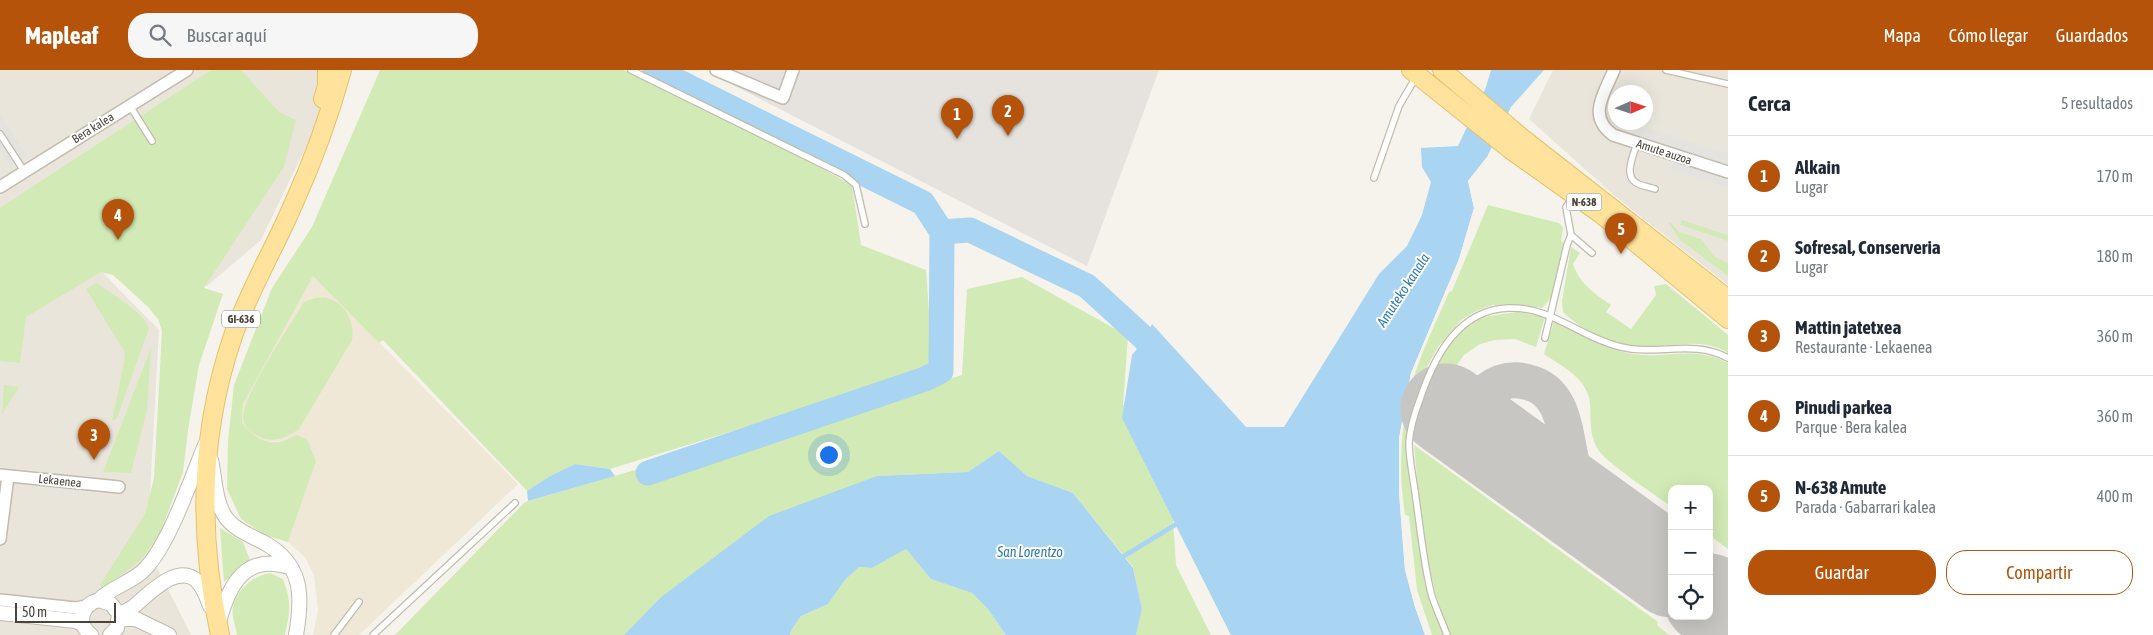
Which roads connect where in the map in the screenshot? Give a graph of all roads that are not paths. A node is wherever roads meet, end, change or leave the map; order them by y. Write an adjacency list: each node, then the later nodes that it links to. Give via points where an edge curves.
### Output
1 (187, 70): 14 (street, Bera kalea)
2 (327, 70): 26 (main road, via 326,86)
3 (342, 70): 15 (main road, GI-636)
4 (355, 70): 15 (main road)
5 (631, 70): 27 (lane, via 844,175 856,185)
6 (716, 70): 7 (street, via 783,98)
7 (793, 70)
8 (1442, 70): 13 (main road, N-638)
9 (1614, 70): 18 (street, Amute auzoa, via 1599,108 1600,120 1613,135)
10 (1666, 70): 12 (lane)
11 (1415, 72): 13 (main road, N-638); 22 (lane, via 1399,106)
12 (1728, 84)
13 (1449, 89): 19 (main road, N-638)
14 (130, 106): 17 (lane); 20 (street, Bera kalea)
15 (328, 122): 26 (main road, GI-636)
16 (0, 134): 20 (lane)
17 (152, 141)
18 (1637, 143): 21 (street, Amute auzoa); 24 (lane, via 1630,175 1635,182)
19 (1517, 144): 25 (main road, N-638); 30 (main road, N-638)
20 (24, 172): 23 (street, Bera kalea)
21 (1728, 172)
22 (1374, 178)
23 (0, 187)
24 (1656, 189)
25 (1575, 196): 28 (lane, via 1566,208); 32 (main road, N-638)
26 (293, 206): 35 (main road, GI-636, via 234,336 216,392)
27 (865, 224)
28 (1571, 235): 29 (lane); 31 (lane)
29 (1592, 253)
30 (1728, 299)
31 (1552, 315): 33 (lane); 34 (lane, via 1621,348 1640,351 1689,348 1710,350); 53 (lane, via 1509,308 1490,310 1473,317 1454,332 1438,356 1416,410 1409,443 1425,564)
32 (1728, 319)
33 (1545, 338)
34 (1728, 358)
35 (208, 440): 40 (street, via 221,508 228,519 238,529 284,556); 43 (street, via 173,520 150,562 142,572); 47 (main road, GI-636, via 205,533)
36 (4, 475): 37 (street, Lekaenea); 39 (street)
37 (119, 487)
38 (515, 502): 52 (lane)
39 (0, 539)
40 (291, 568): 47 (street, via 262,564 239,577 230,587); 50 (street, via 297,576 300,591)
41 (0, 600): 43 (street, via 76,608)
42 (359, 602): 51 (lane)
43 (93, 603): 45 (street, via 111,604); 46 (street, via 82,615)
44 (0, 613): 46 (street, via 76,622)
45 (119, 616): 47 (street, via 160,583 181,576 197,581); 48 (street, via 117,628); 49 (street, via 136,619)
46 (87, 630)
47 (219, 630)
48 (111, 635)
49 (169, 635)
50 (296, 635)
51 (334, 635)
52 (373, 635)
53 (1447, 635)

